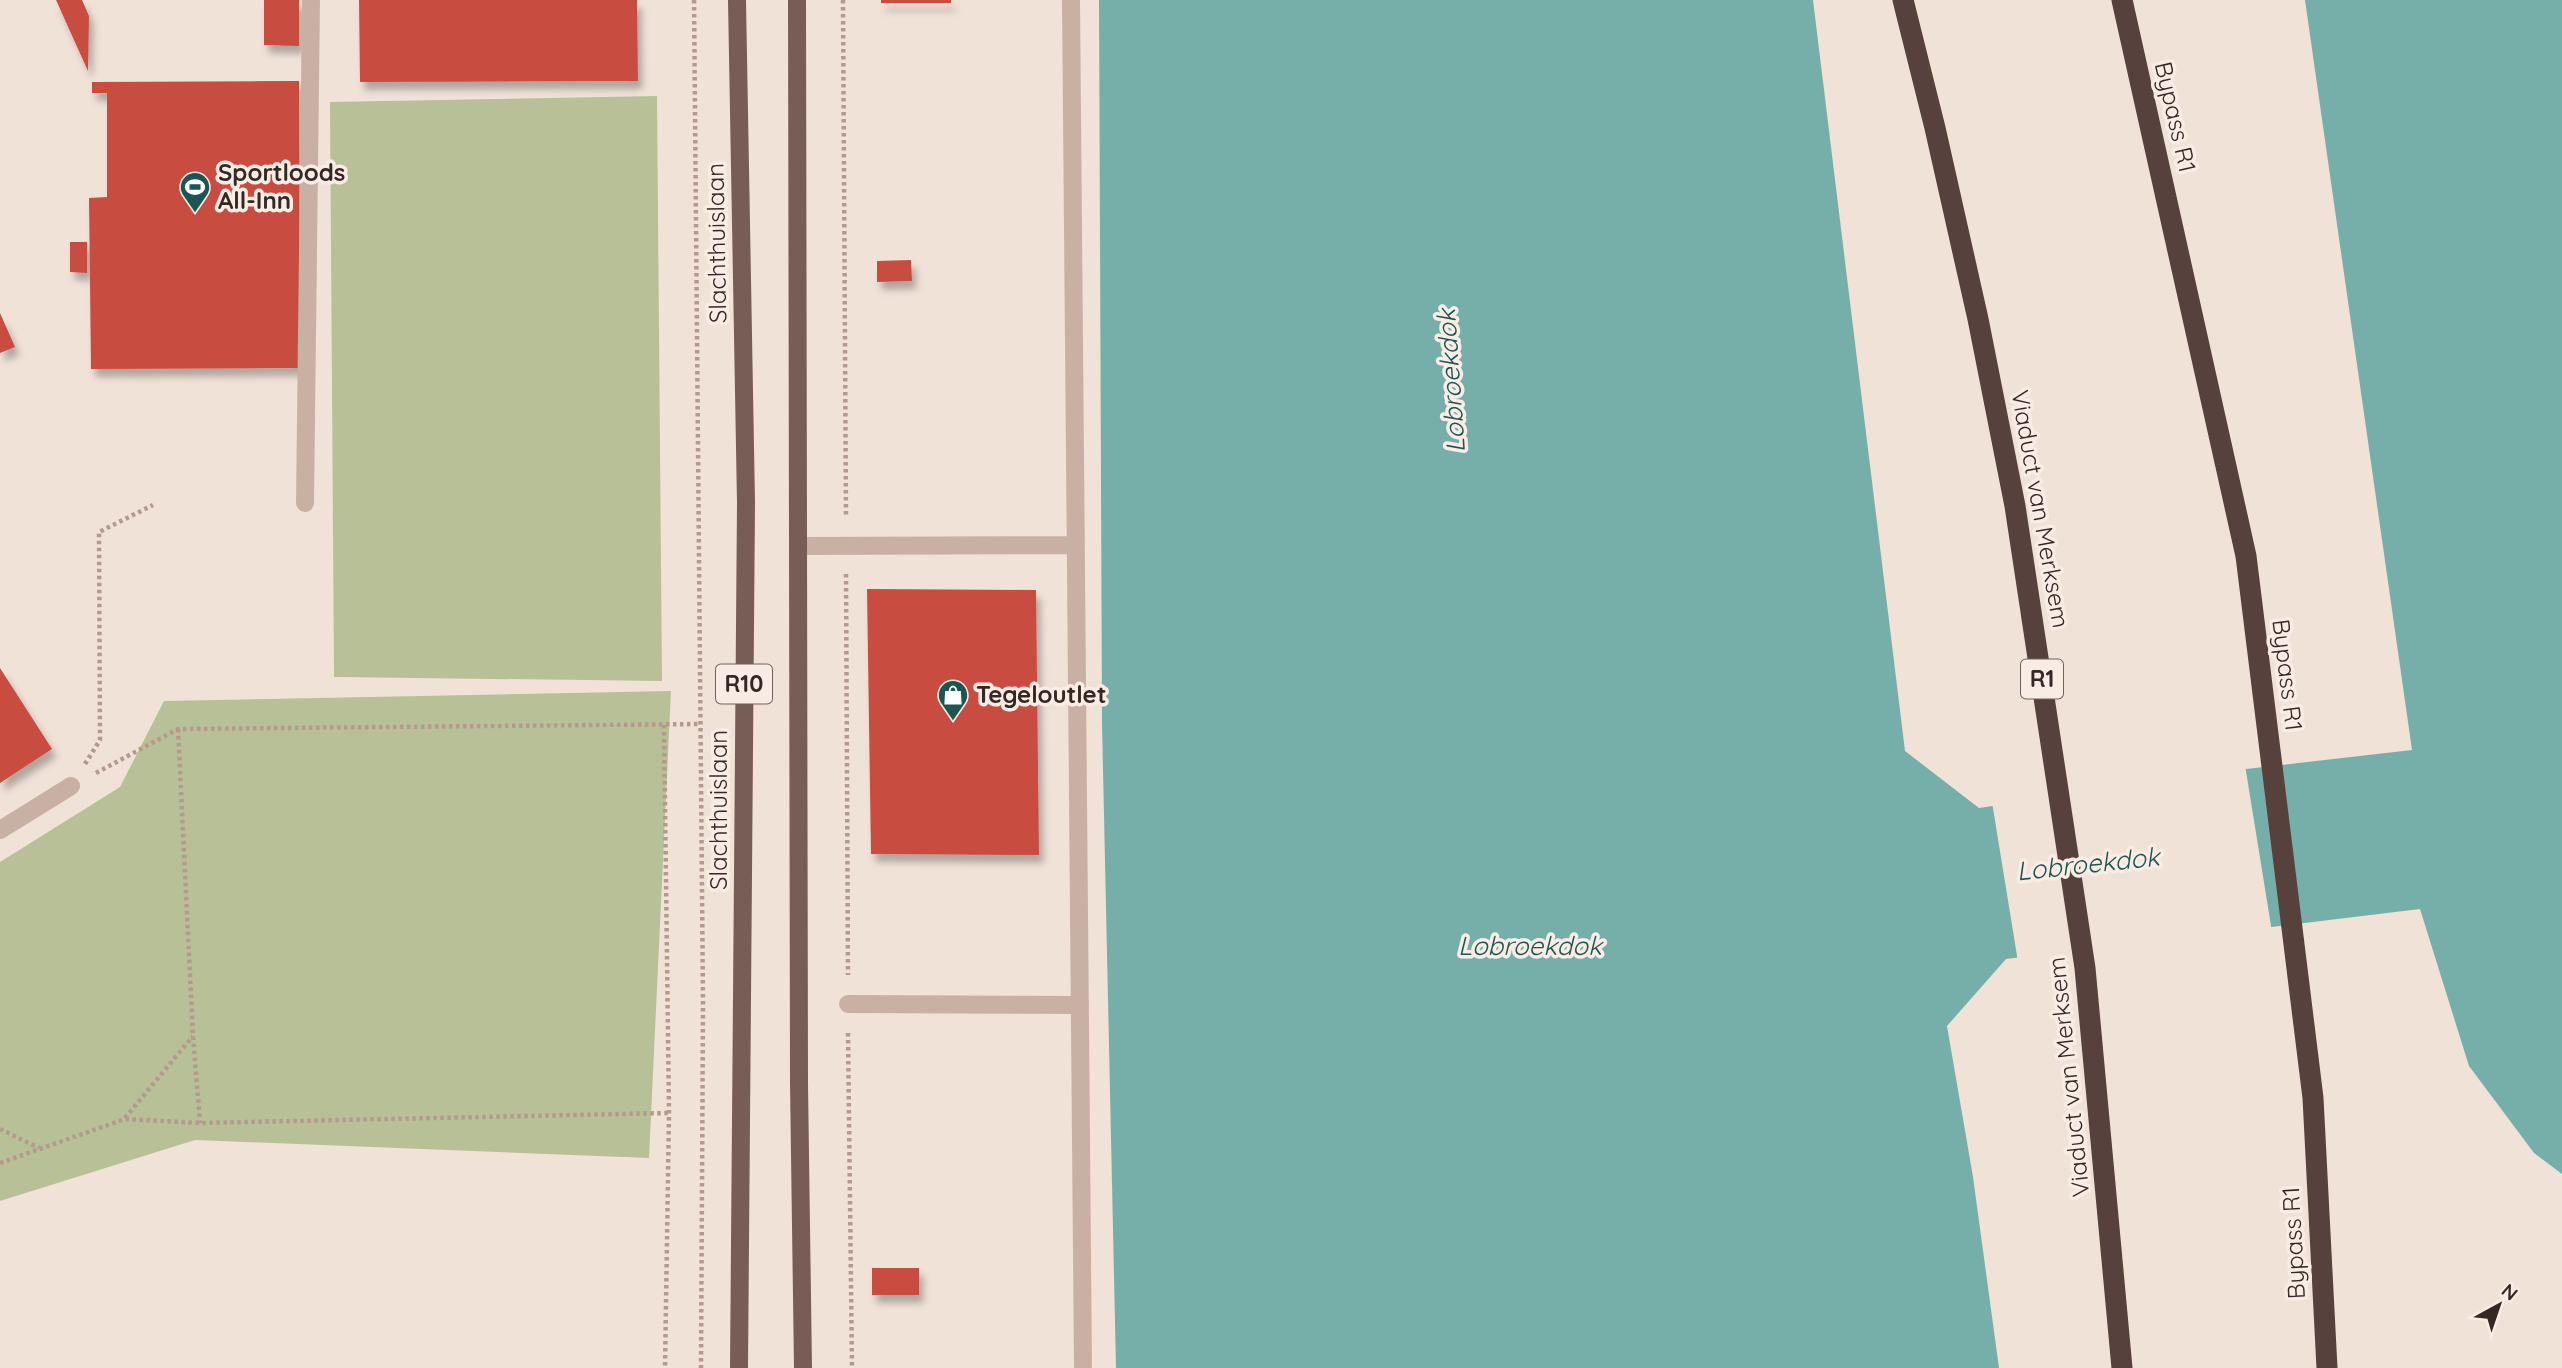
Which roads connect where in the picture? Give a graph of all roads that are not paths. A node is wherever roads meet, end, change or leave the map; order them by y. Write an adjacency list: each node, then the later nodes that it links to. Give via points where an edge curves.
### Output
1 (311, 0): 7 (street)
2 (737, 0): 14 (main road, Slachthuislaan / R10, via 746,503)
3 (797, 0): 9 (main road, R10)
4 (1071, 0): 8 (street)
5 (1903, 0): 17 (highway, Viaduct van Merksem / R1, via 1978,318 2015,506 2085,968)
6 (2122, 0): 18 (highway, Bypass R1, via 2246,556 2313,1098)
7 (305, 503)
8 (1076, 545): 9 (street); 13 (street)
9 (799, 546): 15 (main road, R10)
10 (71, 786): 11 (street)
11 (0, 831)
12 (848, 1004): 13 (street)
13 (1080, 1004): 16 (street)
14 (739, 1368)
15 (803, 1368)
16 (1083, 1368)
17 (2122, 1368)
18 (2327, 1368)

